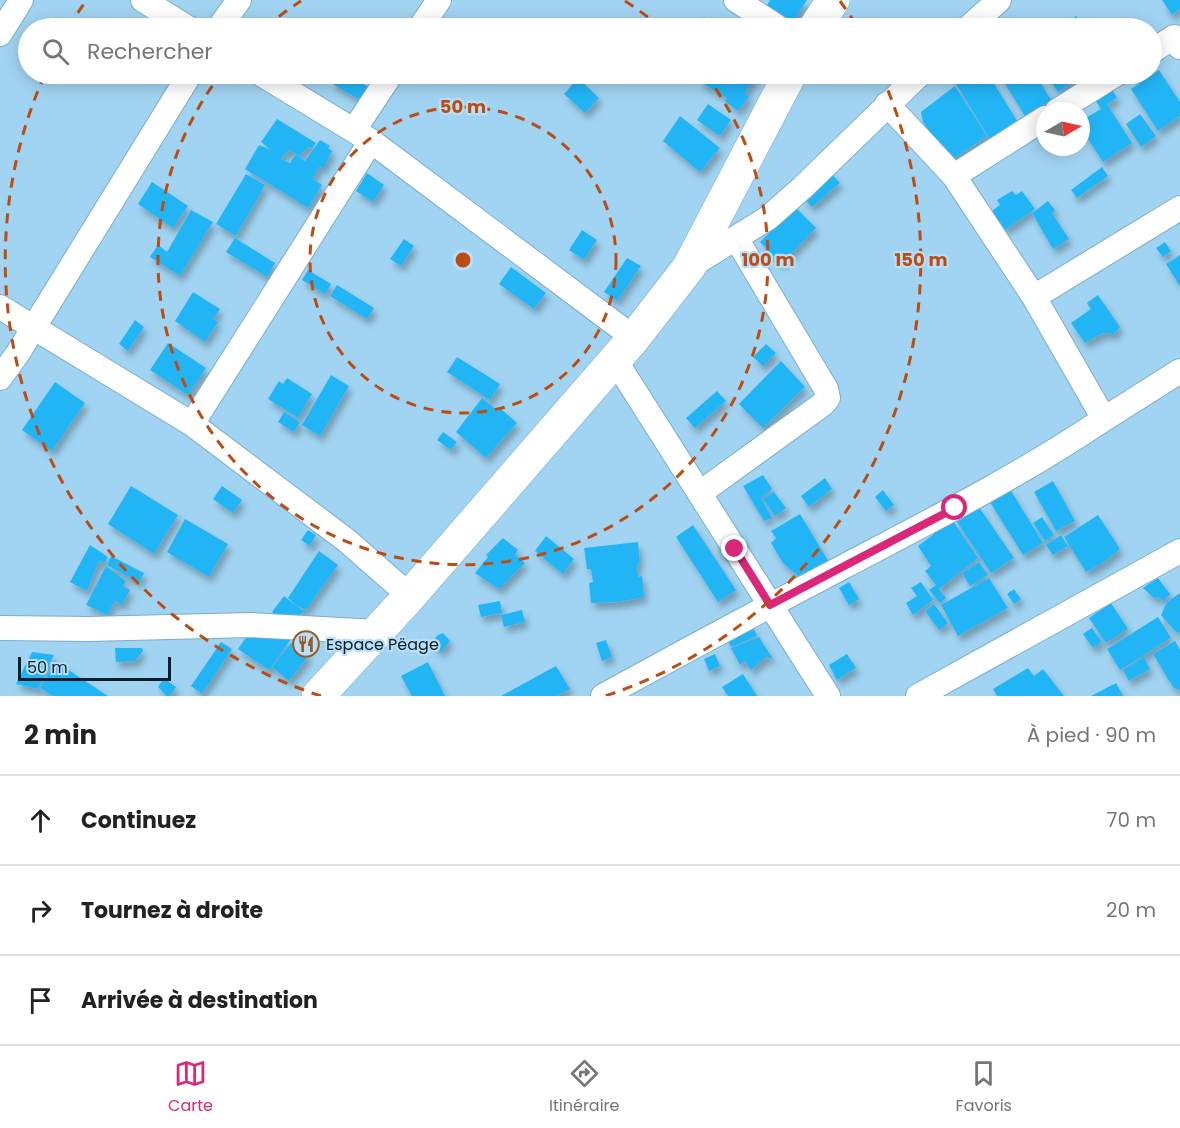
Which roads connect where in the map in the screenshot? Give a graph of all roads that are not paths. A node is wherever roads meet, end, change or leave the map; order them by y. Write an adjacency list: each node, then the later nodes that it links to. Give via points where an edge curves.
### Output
1 (21, 0): 14 (street)
2 (143, 0): 8 (street)
3 (238, 0): 9 (street)
4 (439, 0): 10 (street)
5 (736, 0): 11 (street)
6 (833, 0): 12 (highway)
7 (999, 0): 13 (street)
8 (172, 18)
9 (226, 18)
10 (427, 18)
11 (764, 18)
12 (821, 18)
13 (979, 18)
14 (0, 34)
15 (1178, 39): 16 (street)
16 (1162, 46)
17 (184, 84): 33 (street)
18 (278, 84): 26 (street)
19 (386, 84): 26 (street)
20 (785, 84): 30 (highway)
21 (909, 84): 24 (street)
22 (1100, 84): 23 (street)
23 (1071, 102)
24 (887, 104): 27 (street); 29 (street, via 777,211)
25 (1036, 124): 27 (street)
26 (363, 135): 34 (street); 38 (street)
27 (954, 176): 31 (street)
28 (1180, 208): 31 (street)
29 (736, 238): 30 (street); 39 (street, via 816,370 828,398)
30 (689, 267): 34 (highway)
31 (1034, 297): 37 (street)
32 (0, 307): 33 (street)
33 (33, 327): 36 (street); 38 (street)
34 (625, 349): 39 (street); 41 (highway)
35 (1180, 371): 37 (street)
36 (0, 378)
37 (1104, 419): 42 (street, via 1004,481)
38 (192, 424): 41 (street, via 346,540)
39 (700, 493): 42 (street)
40 (1180, 550): 48 (street)
41 (410, 596): 44 (highway)
42 (770, 605): 46 (street); 47 (street)
43 (0, 628): 44 (street, via 250,625)
44 (377, 632): 45 (highway)
45 (318, 696)
46 (603, 696)
47 (828, 696)
48 (918, 696)

